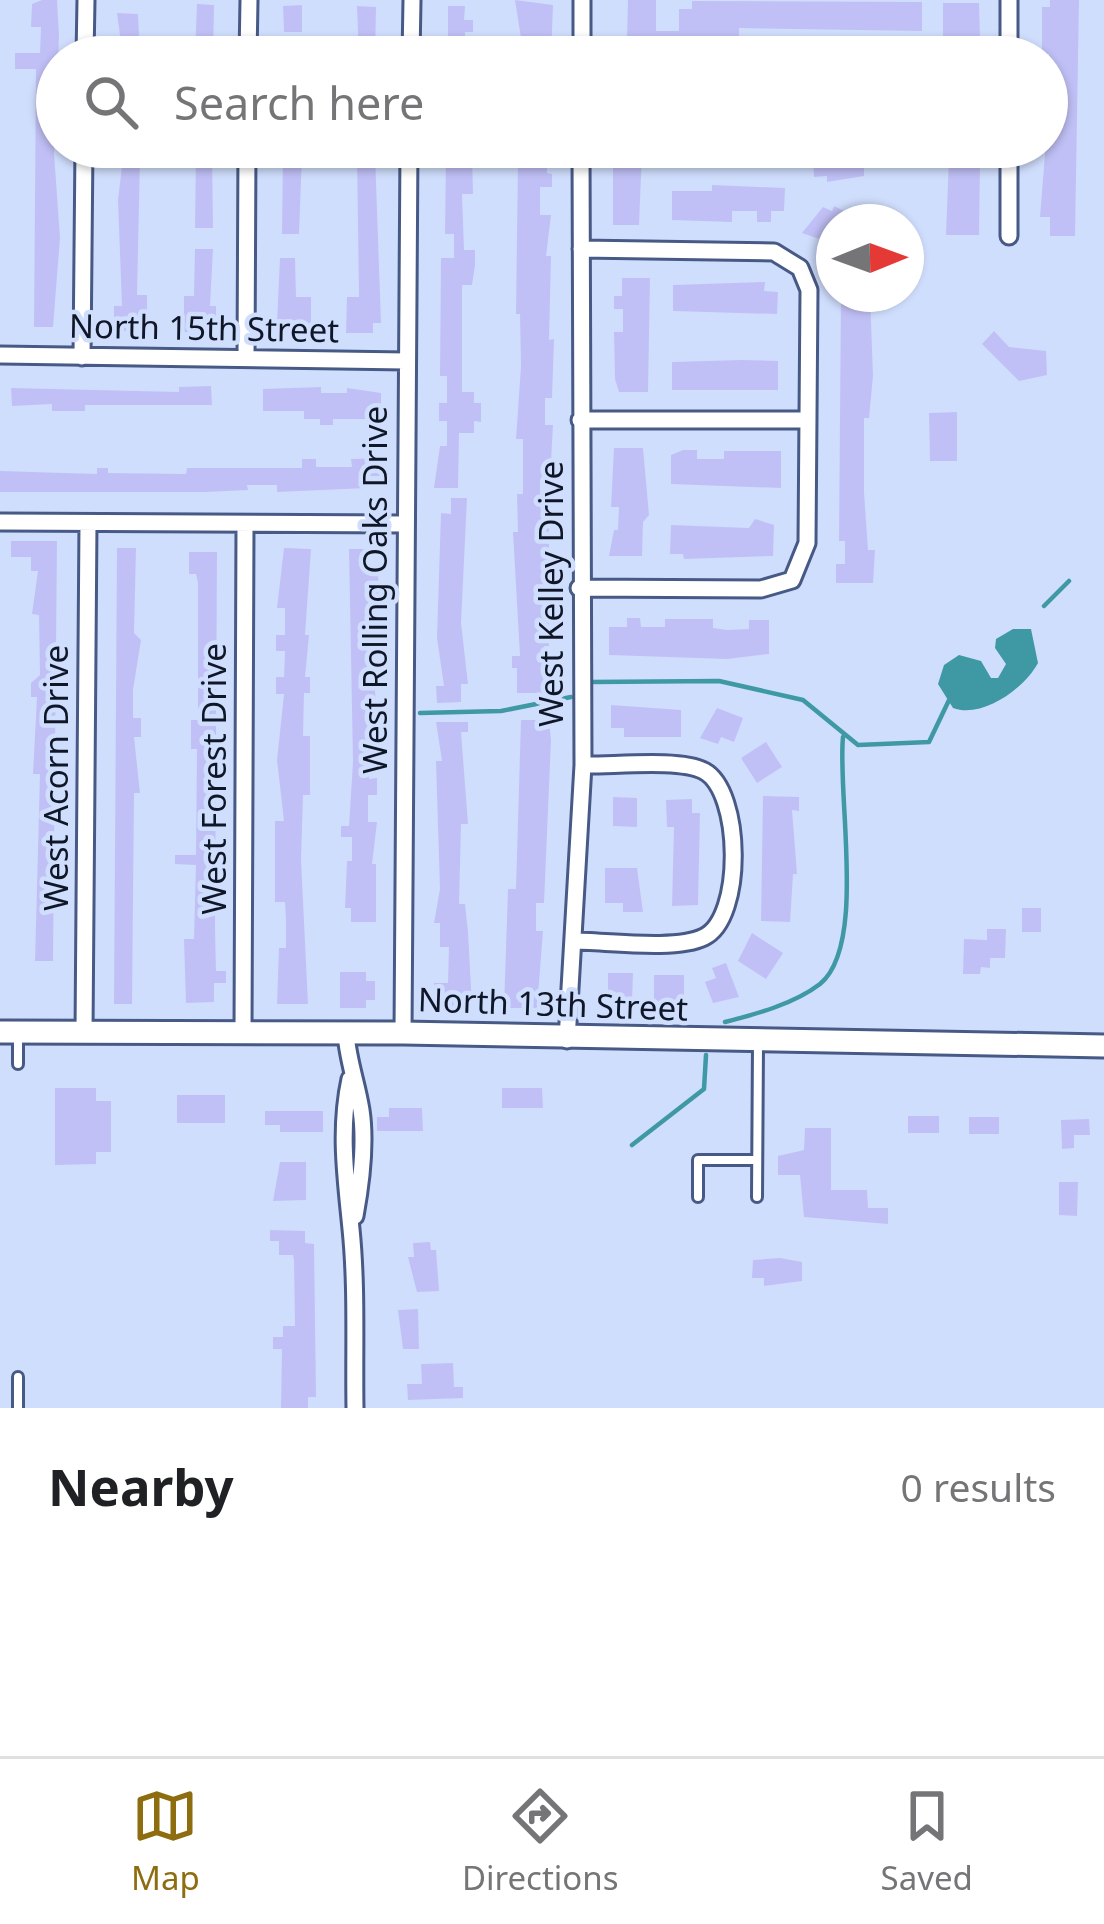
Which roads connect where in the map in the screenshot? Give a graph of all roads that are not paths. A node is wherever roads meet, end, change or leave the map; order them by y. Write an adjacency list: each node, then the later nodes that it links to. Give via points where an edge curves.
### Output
1 (86, 0): 6 (street)
2 (249, 0): 7 (street)
3 (412, 0): 8 (street)
4 (582, 0): 9 (street)
5 (1010, 0): 10 (street)
6 (85, 36)
7 (248, 36)
8 (411, 36)
9 (582, 36)
10 (1009, 36)
11 (85, 168): 19 (street)
12 (247, 168): 20 (street)
13 (409, 168): 21 (street, West Rolling Oaks Drive)
14 (581, 168): 17 (street, West Kelley Drive)
15 (1009, 168): 16 (street)
16 (1009, 236)
17 (581, 249): 22 (street, West Kelley Drive); 23 (street, via 774,252 803,274 809,290)
18 (0, 355): 19 (street, North 15th Street)
19 (82, 357): 20 (street, North 15th Street)
20 (246, 358): 21 (street, North 15th Street)
21 (406, 361): 26 (street, West Rolling Oaks Drive)
22 (580, 420): 23 (street); 28 (street, West Kelley Drive)
23 (808, 420): 28 (street, via 807,543 792,580 760,589)
24 (0, 522): 25 (street)
25 (88, 523): 27 (street); 32 (street, West Acorn Drive)
26 (404, 524): 27 (street); 34 (street, West Rolling Oaks Drive)
27 (245, 526): 33 (street, West Forest Drive)
28 (579, 588): 29 (street, West Kelley Drive)
29 (583, 766): 30 (street, West Kelley Drive); 30 (street, North 13th Street, via 688,766 716,779 730,817 729,903 716,929 683,942)
30 (574, 941): 36 (street, West Kelley Drive)
31 (9, 1032): 32 (street, North 13th Street); 39 (lane)
32 (84, 1033): 33 (street, North 13th Street)
33 (243, 1033): 35 (street, North 13th Street)
34 (403, 1033): 35 (street, North 13th Street); 36 (street, North 13th Street)
35 (346, 1034): 45 (street)
36 (567, 1040): 37 (street, North 13th Street)
37 (758, 1042): 38 (street, North 13th Street); 40 (lane)
38 (1104, 1046)
39 (18, 1064)
40 (757, 1160): 41 (lane); 42 (lane, via 698,1160)
41 (757, 1196)
42 (698, 1197)
43 (18, 1377): 44 (lane)
44 (18, 1408)
45 (355, 1408)

